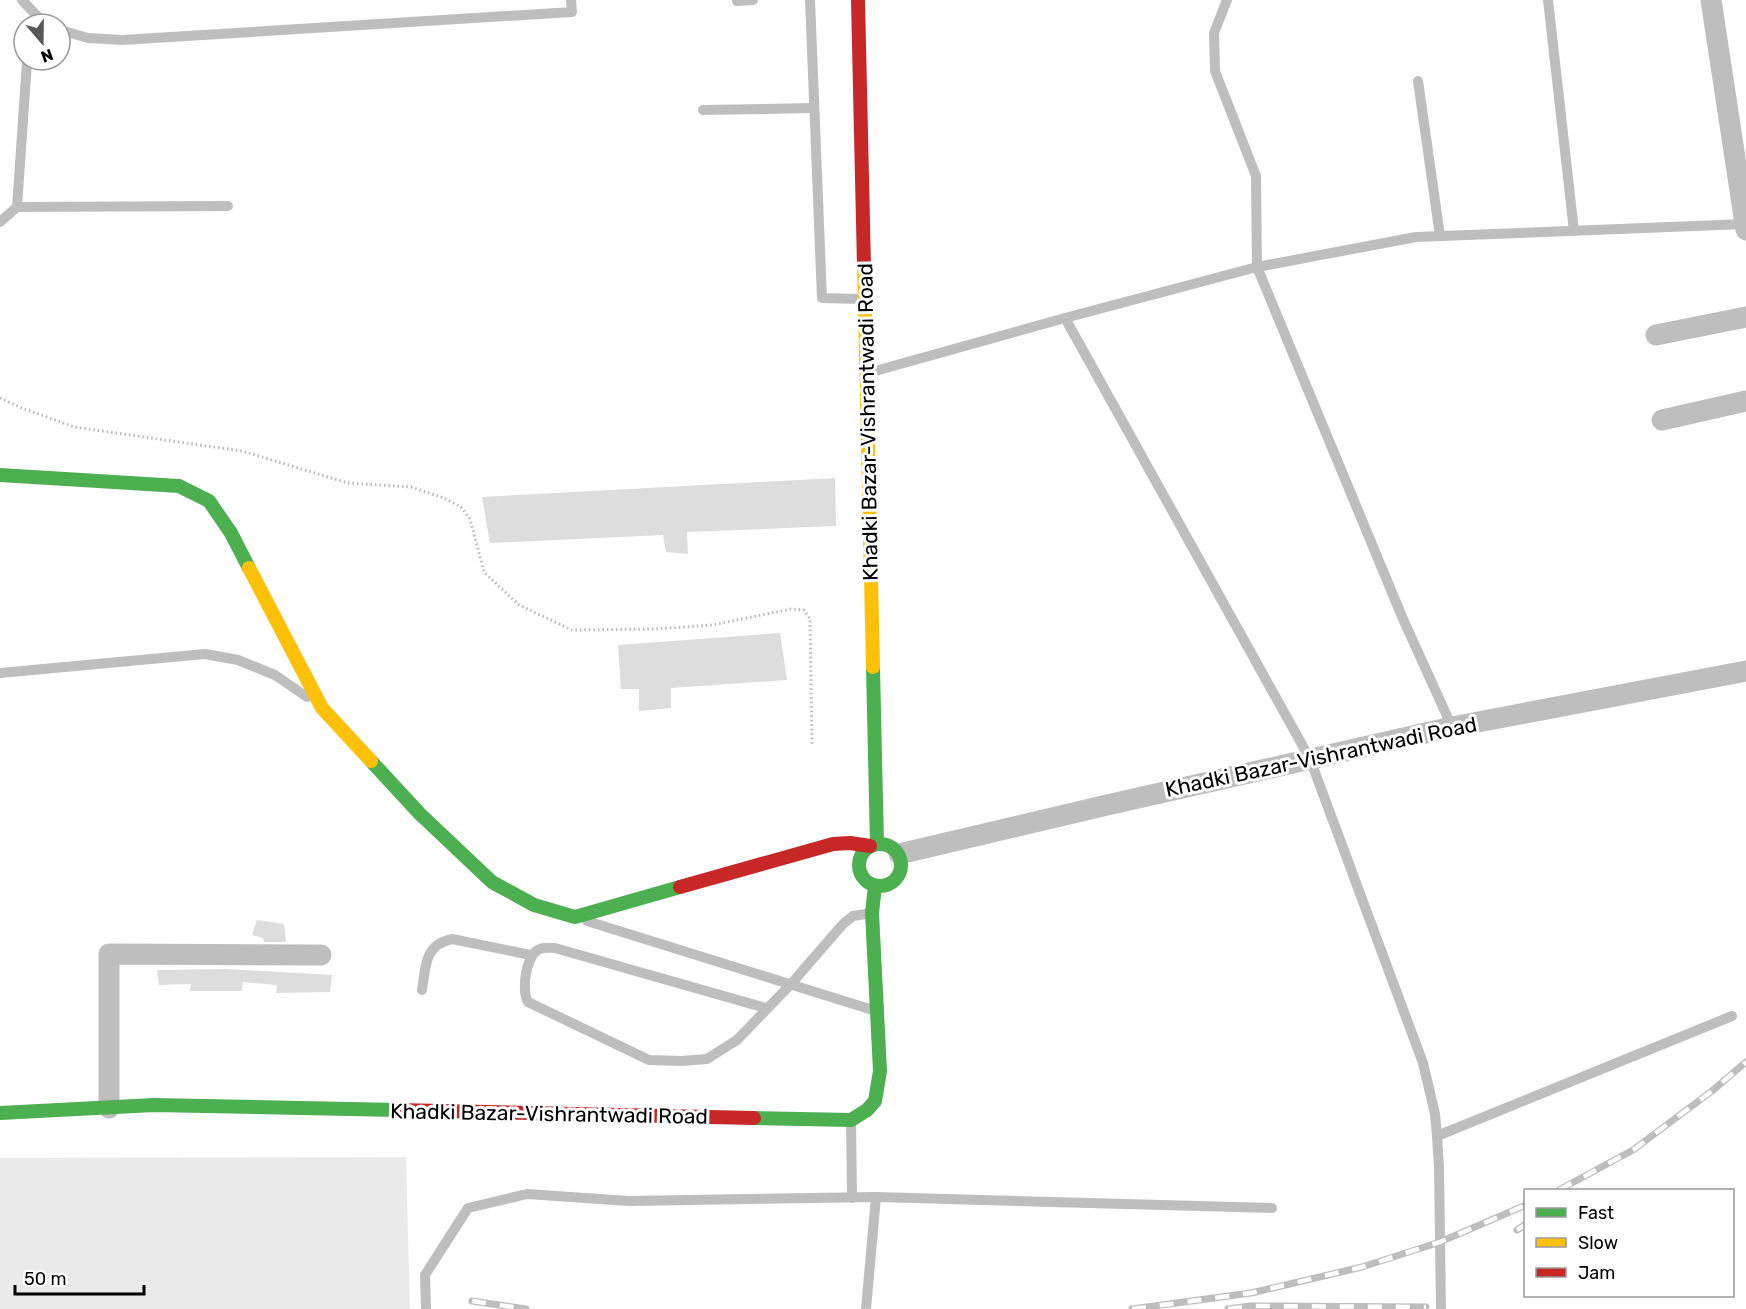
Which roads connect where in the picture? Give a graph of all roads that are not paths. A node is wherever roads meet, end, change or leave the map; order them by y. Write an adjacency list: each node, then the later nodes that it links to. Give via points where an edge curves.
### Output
1 (22, 0): 10 (lane)
2 (571, 0): 11 (lane, via 572,12 122,40)
3 (753, 0): 9 (lane)
4 (810, 0): 14 (lane)
5 (858, 0): 23 (street, Khadki Bazar-Vishrantwadi Road)
6 (1227, 0): 22 (lane, via 1214,33 1215,71 1256,176)
7 (1548, 0): 20 (lane)
8 (1711, 0): 19 (street)
9 (737, 1)
10 (33, 12)
11 (72, 34)
12 (26, 72): 17 (lane)
13 (1418, 81): 21 (lane)
14 (814, 108): 15 (lane); 23 (lane, via 822,298)
15 (703, 110)
16 (228, 206): 17 (lane)
17 (17, 207): 18 (lane)
18 (0, 222)
19 (1746, 227): 20 (lane)
20 (1574, 231): 21 (lane)
21 (1440, 236): 22 (lane, via 1416,237)
22 (1257, 267): 25 (lane); 34 (lane, via 1398,609)
23 (866, 299): 27 (street, Khadki Bazar-Vishrantwadi Road)
24 (1746, 317): 26 (street)
25 (1065, 318): 27 (lane); 35 (lane)
26 (1656, 335)
27 (867, 373): 36 (street, Khadki Bazar-Vishrantwadi Road)
28 (1746, 401): 29 (street)
29 (1662, 420)
30 (0, 475): 33 (street, via 179,486 209,501 231,533)
31 (1746, 671): 34 (street, Khadki Bazar-Vishrantwadi Road)
32 (0, 673): 33 (lane, via 205,654 237,660 275,675)
33 (322, 708): 40 (street, via 420,814 492,882 534,905)
34 (1452, 728): 35 (street, Khadki Bazar-Vishrantwadi Road)
35 (1310, 759): 37 (street, Khadki Bazar-Vishrantwadi Road); 51 (lane, via 1423,1063)
36 (873, 845): 37 (street, via 885,844); 38 (street, via 863,852 859,868 867,883); 40 (street, via 833,844)
37 (899, 854): 38 (street, via 901,871 897,878 883,887)
38 (875, 886): 39 (street)
39 (872, 913): 43 (lane, via 853,916); 46 (street)
40 (575, 917): 43 (lane)
41 (321, 955): 48 (street, via 109,954)
42 (531, 955): 44 (lane, via 452,939 440,942 426,962); 45 (lane, via 541,948 555,948); 45 (lane, via 524,985 528,1002 649,1060 707,1059 737,1040)
43 (791, 984): 45 (lane); 46 (lane)
44 (422, 990)
45 (766, 1008)
46 (877, 1011): 50 (street, via 879,1095 868,1110)
47 (1732, 1016): 51 (lane)
48 (109, 1108): 49 (street, Khadki Bazar-Vishrantwadi Road); 50 (street, Khadki Bazar-Vishrantwadi Road, via 154,1105)
49 (0, 1113)
50 (851, 1120): 53 (lane)
51 (1437, 1136): 57 (lane)
52 (876, 1197): 53 (lane); 54 (lane); 56 (lane)
53 (852, 1198): 55 (lane, via 629,1201 527,1194 468,1208 425,1275)
54 (1272, 1208)
55 (426, 1309)
56 (866, 1309)
57 (1441, 1309)

